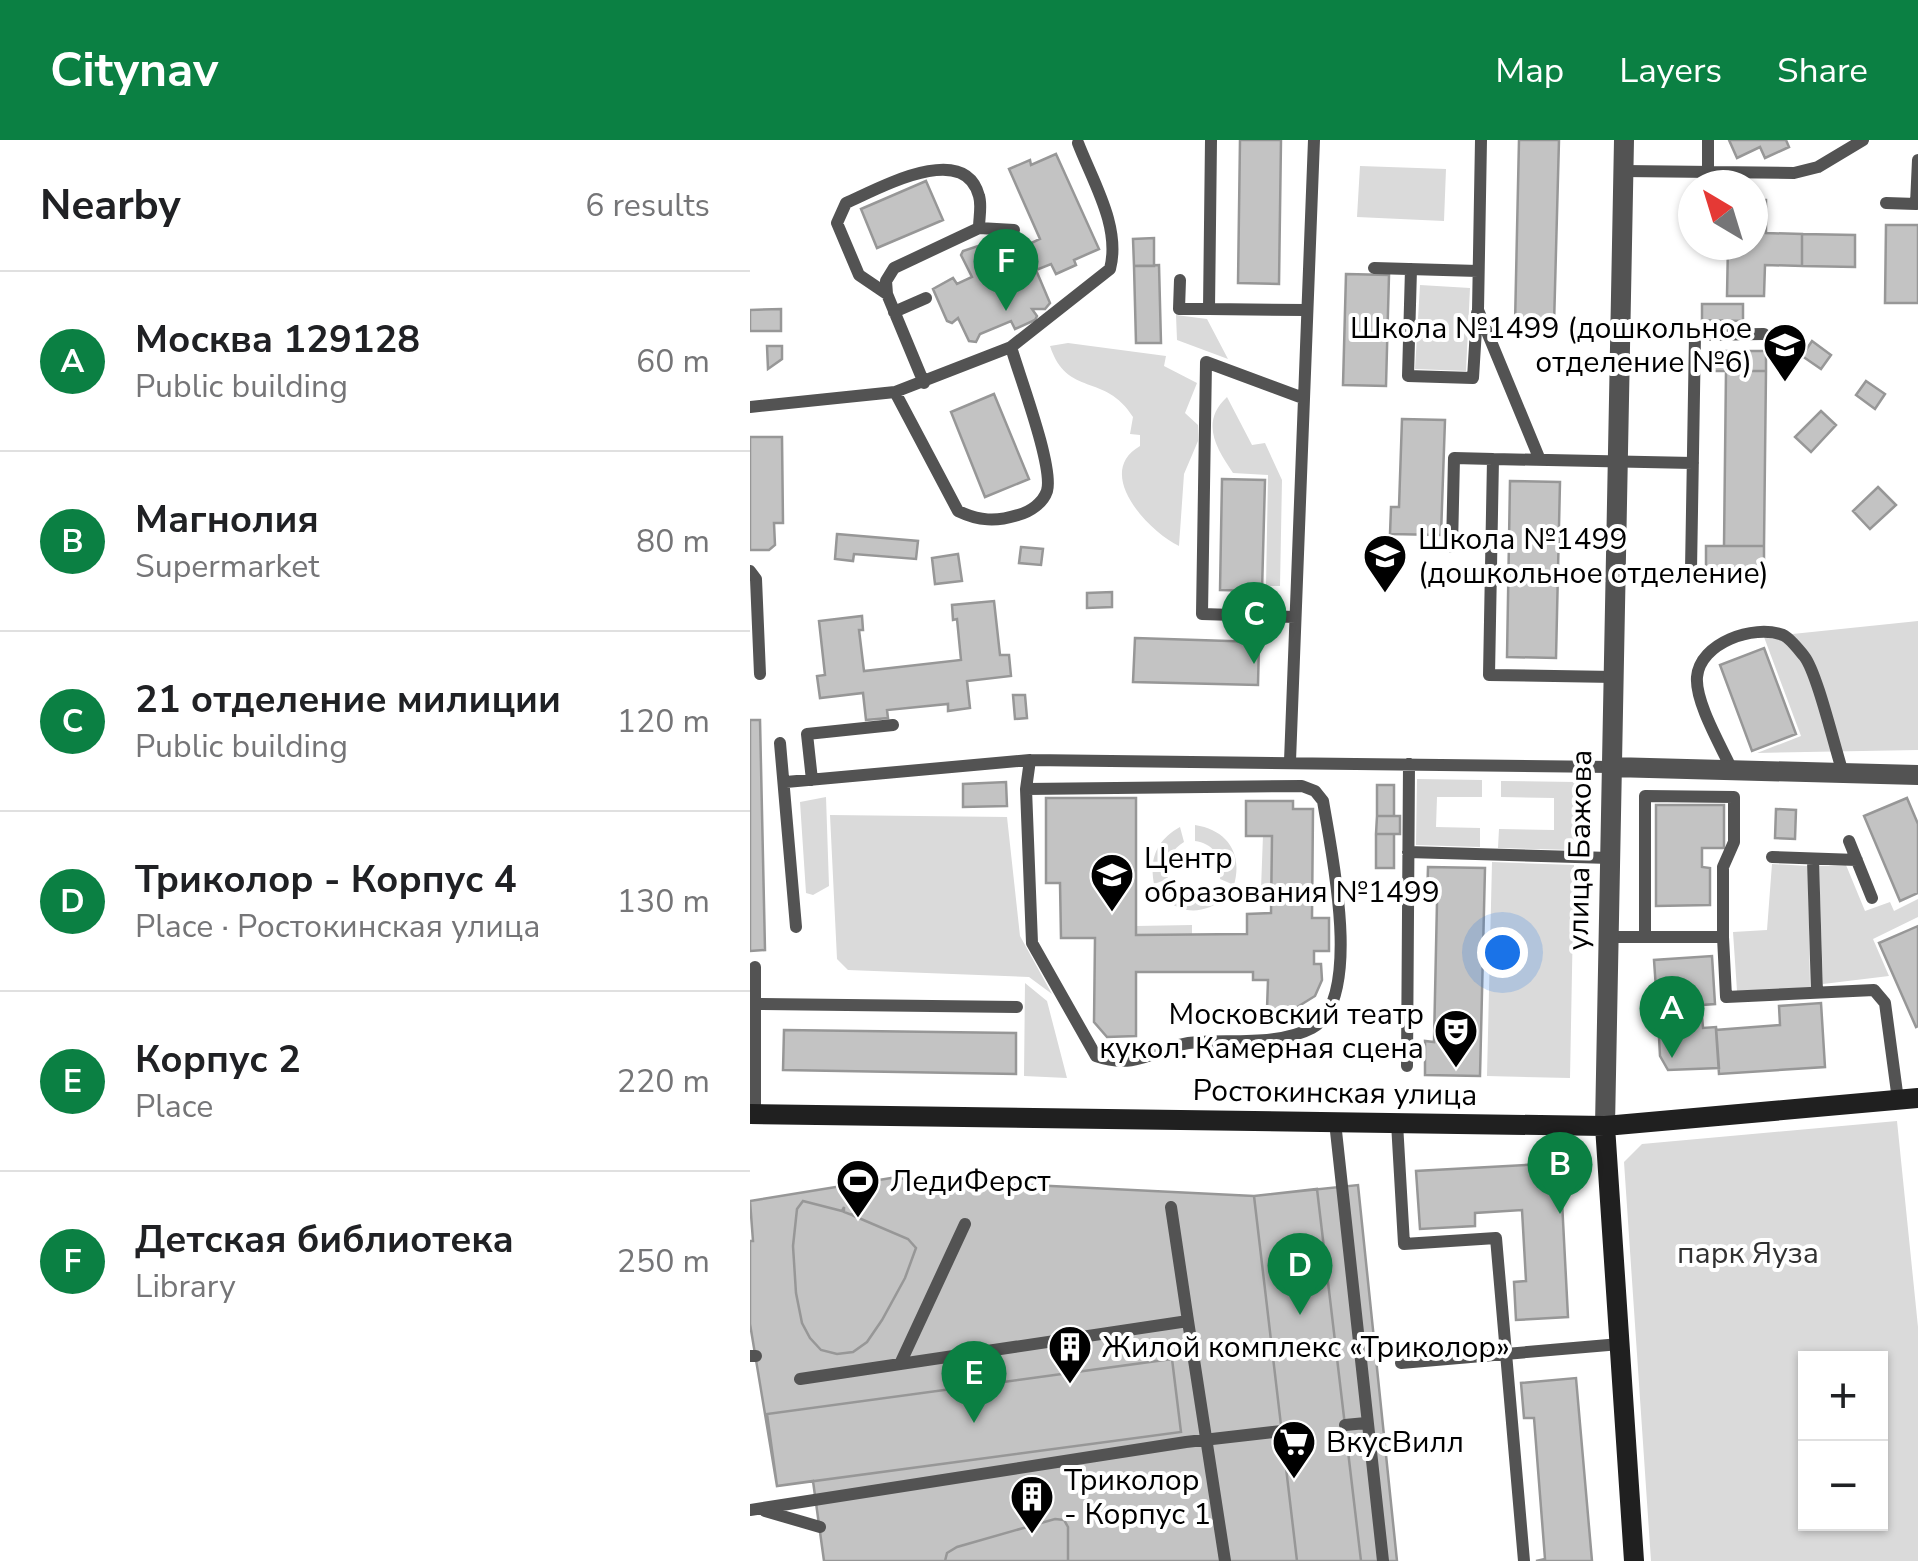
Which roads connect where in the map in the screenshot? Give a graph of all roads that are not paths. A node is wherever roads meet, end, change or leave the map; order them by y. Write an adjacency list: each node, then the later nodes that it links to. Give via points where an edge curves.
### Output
1 (1212, 140): 22 (lane)
2 (1314, 140): 23 (lane)
3 (1481, 140): 18 (lane)
4 (1624, 140): 10 (street, улица Бажова)
5 (1708, 140): 9 (lane)
6 (1863, 140): 12 (lane, via 1818,168)
7 (1078, 144): 27 (lane, via 1112,231 1110,269)
8 (1918, 160): 13 (lane, via 1916,204)
9 (1708, 170)
10 (1624, 171): 11 (lane); 34 (street, улица Бажова)
11 (1678, 172)
12 (1768, 173)
13 (1886, 203)
14 (980, 228): 15 (lane); 20 (lane, via 894,268); 20 (lane, via 979,196 969,178 950,168 933,166 846,203 838,223 859,275)
15 (1014, 230)
16 (1374, 268): 17 (lane)
17 (1411, 269): 18 (lane); 24 (lane, via 1408,376 1473,378)
18 (1478, 270): 24 (lane)
19 (1180, 280): 22 (lane, via 1180,309)
20 (887, 294): 25 (lane)
21 (926, 298): 25 (lane)
22 (1210, 309): 23 (lane)
23 (1305, 310): 30 (lane)
24 (1478, 310): 33 (lane)
25 (894, 312): 28 (lane)
26 (1764, 334): 35 (lane, via 1695,334)
27 (1011, 347): 28 (lane); 29 (lane, via 1046,467 1047,492 1031,511 1001,520 958,510)
28 (924, 383): 29 (lane)
29 (896, 392): 31 (lane)
30 (1303, 398): 39 (lane); 39 (lane, via 1206,362 1202,614)
31 (750, 407)
32 (1493, 459): 33 (lane); 36 (lane, via 1454,458); 41 (lane, via 1489,675)
33 (1540, 460): 34 (lane)
34 (1618, 462): 35 (lane); 41 (street, улица Бажова)
35 (1693, 463): 37 (lane)
36 (1452, 548)
37 (1691, 570)
38 (750, 571): 40 (lane, via 756,579)
39 (1295, 617): 45 (lane)
40 (760, 674)
41 (1614, 678): 47 (street, улица Бажова)
42 (892, 725): 51 (lane, via 807,734)
43 (780, 742): 52 (lane)
44 (1030, 760): 45 (lane); 51 (lane); 53 (lane)
45 (1290, 761): 46 (lane)
46 (1409, 764): 47 (lane); 55 (lane)
47 (1612, 767): 48 (street); 57 (street, улица Бажова)
48 (1732, 770): 49 (street); 49 (lane, via 1696,690 1697,672 1705,654 1760,632 1785,636 1808,660)
49 (1843, 772): 50 (street)
50 (1918, 774)
51 (812, 780): 52 (lane)
52 (786, 782): 61 (lane)
53 (1026, 788): 53 (lane, via 1032,943 1096,1056 1128,1061 1188,1042 1288,1037 1315,1027 1330,1012 1340,938 1322,801 1315,791)
54 (1849, 841): 59 (lane)
55 (1408, 852): 57 (lane); 69 (lane)
56 (1772, 857): 58 (lane)
57 (1610, 858): 62 (street, улица Бажова)
58 (1813, 860): 59 (lane); 66 (lane)
59 (1856, 860): 60 (lane)
60 (1872, 898)
61 (796, 927)
62 (1608, 937): 63 (lane); 74 (street, улица Бажова)
63 (1645, 937): 64 (lane); 64 (lane, via 1645,796 1734,796 1734,842 1723,867)
64 (1723, 937): 66 (lane, via 1726,997)
65 (755, 967): 67 (lane)
66 (1817, 993): 70 (lane, via 1874,990 1885,1003)
67 (755, 1004): 68 (lane); 71 (lane)
68 (1017, 1007)
69 (1406, 1066)
70 (1908, 1099): 74 (street, Ростокинская улица)
71 (753, 1114): 72 (street, Ростокинская улица)
72 (1336, 1122): 73 (street, Ростокинская улица); 83 (lane)
73 (1397, 1123): 74 (street, Ростокинская улица); 79 (lane, via 1404,1244 1496,1238)
74 (1605, 1126): 78 (street, улица Бажова)
75 (1171, 1207): 77 (lane)
76 (965, 1224): 81 (lane)
77 (1188, 1321): 81 (lane); 86 (lane)
78 (1620, 1344): 79 (lane); 92 (street, улица Бажова)
79 (1508, 1353): 80 (lane); 91 (lane)
80 (1401, 1363)
81 (900, 1364): 82 (lane)
82 (800, 1379)
83 (1366, 1423): 84 (lane); 90 (lane)
84 (1344, 1425)
85 (1282, 1432): 86 (lane)
86 (1206, 1439): 87 (lane); 89 (lane)
87 (754, 1509): 88 (lane)
88 (820, 1526)
89 (1225, 1561)
90 (1382, 1561)
91 (1524, 1561)
92 (1634, 1561)

